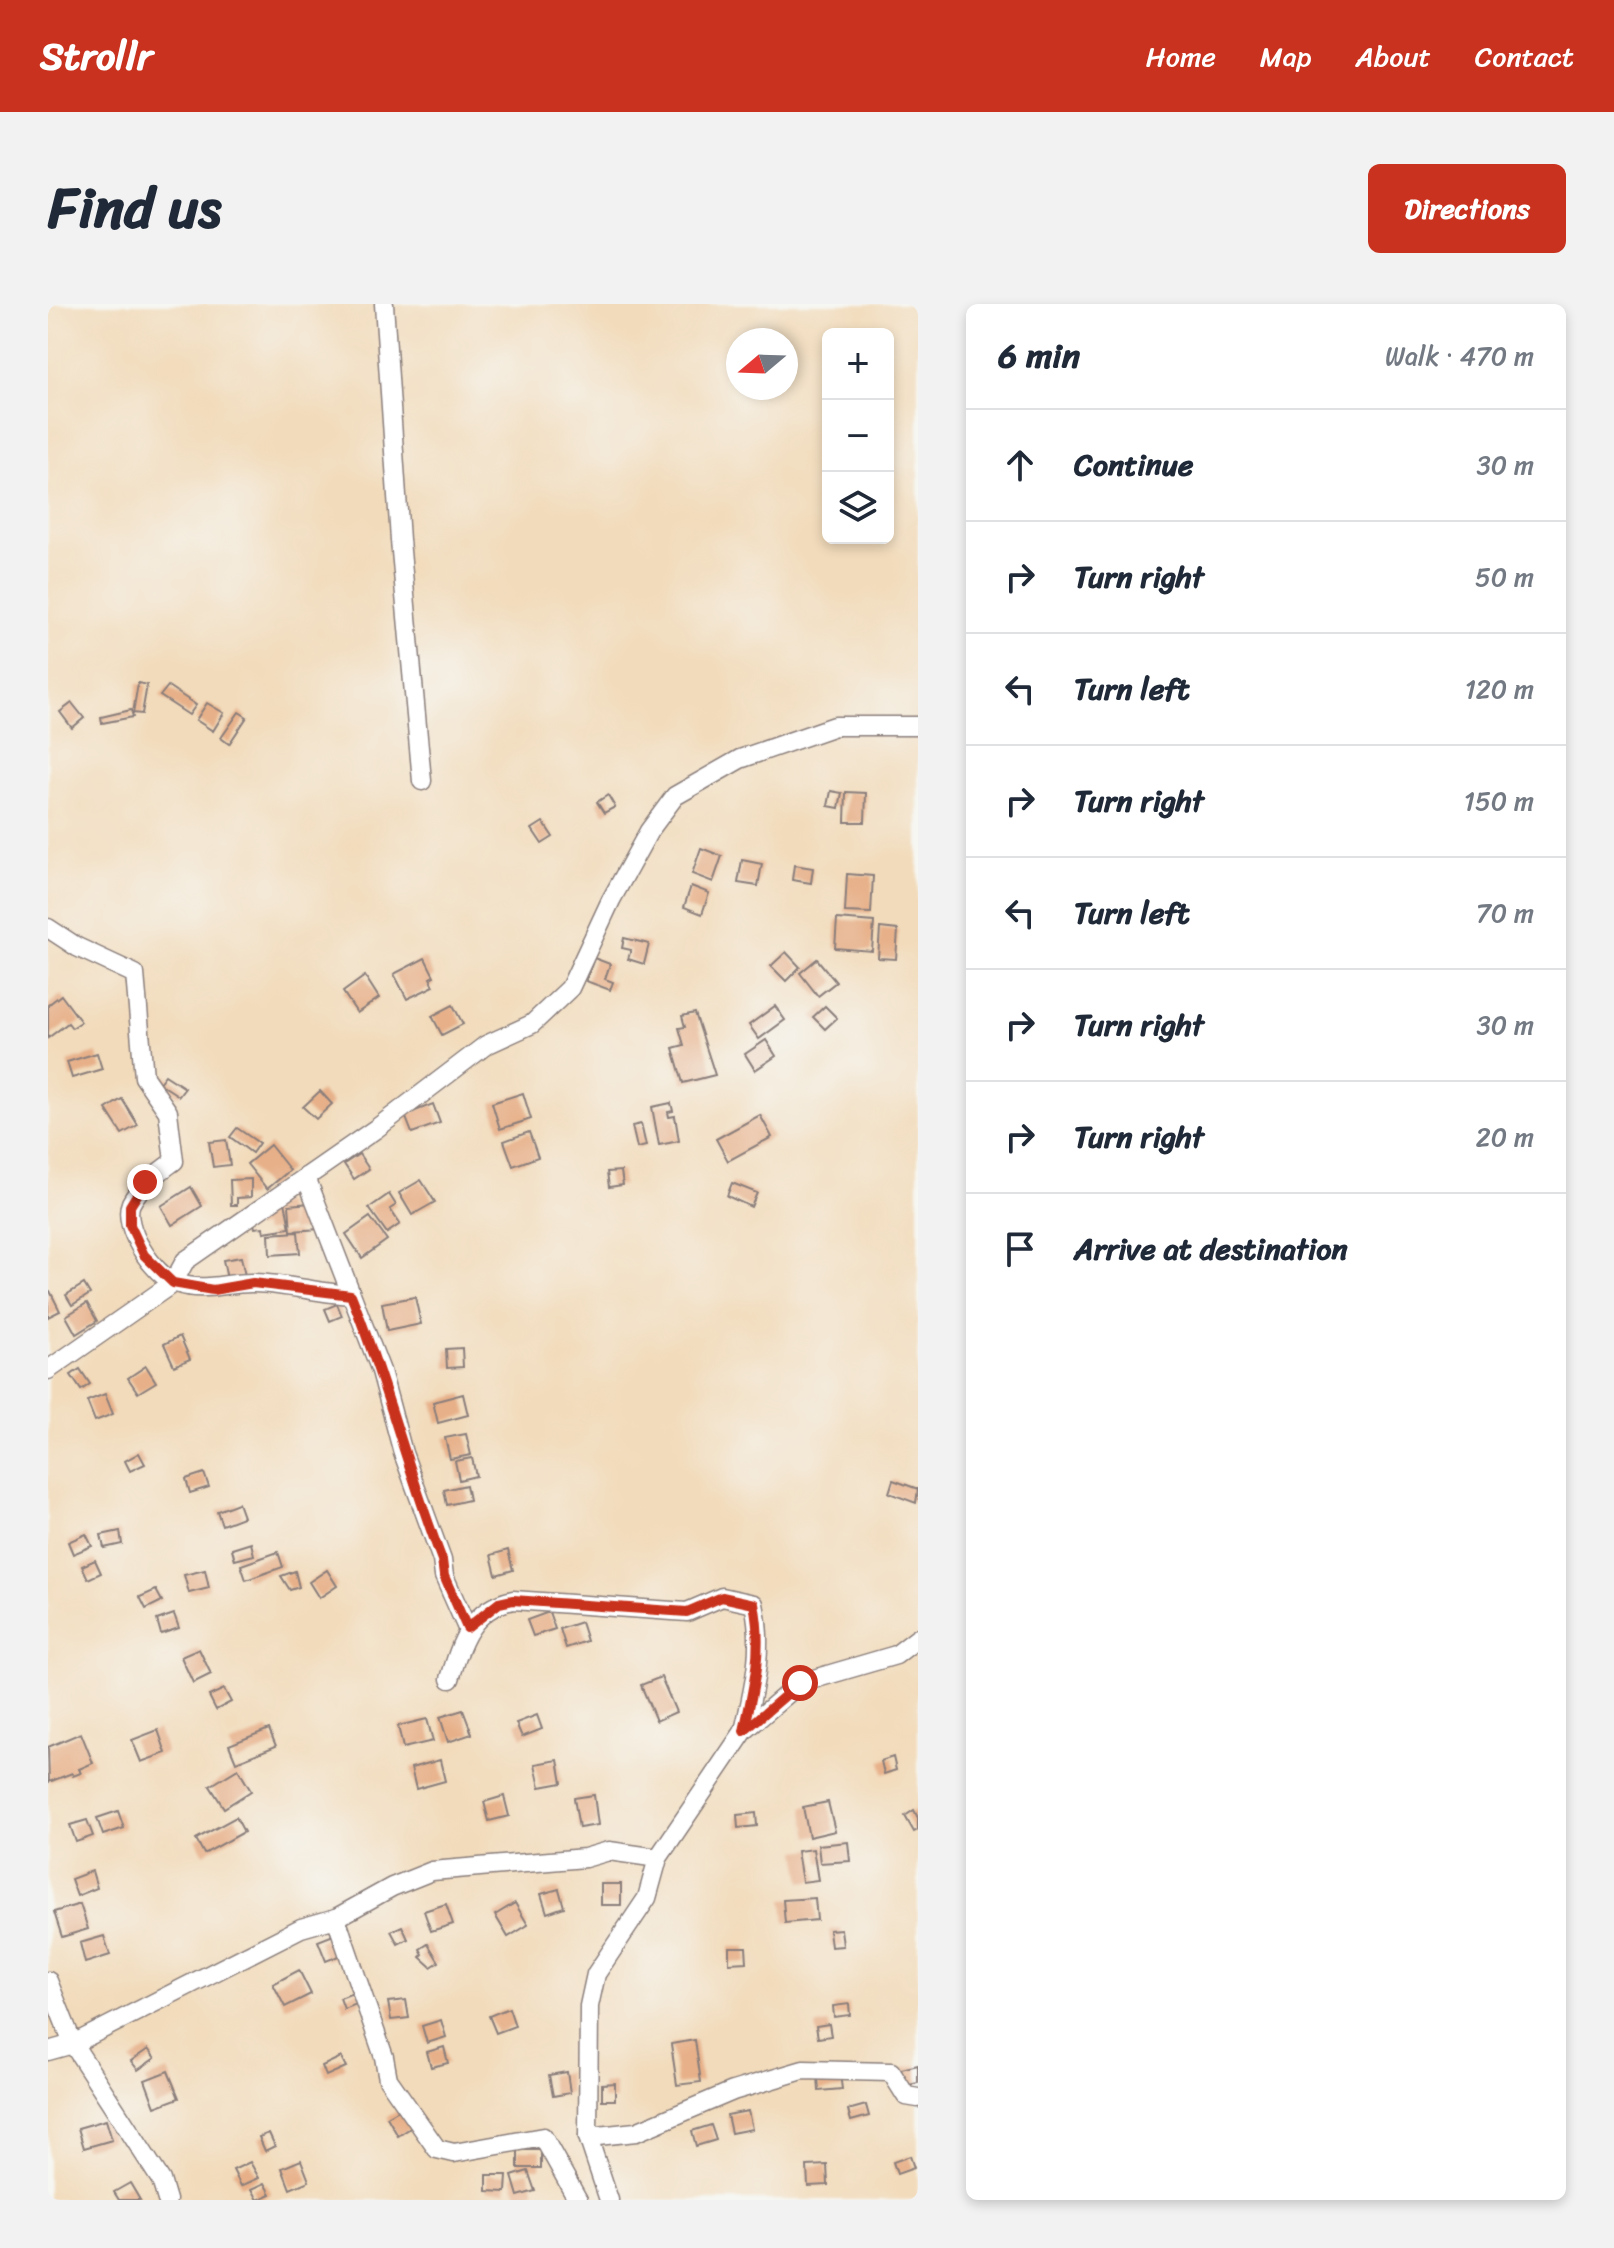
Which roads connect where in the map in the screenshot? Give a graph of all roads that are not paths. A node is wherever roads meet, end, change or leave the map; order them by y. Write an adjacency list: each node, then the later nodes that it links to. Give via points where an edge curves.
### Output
1 (384, 304): 3 (street)
2 (918, 726): 5 (street, via 835,726 740,759 675,796 611,900 570,988 532,1024 486,1045)
3 (422, 781)
4 (48, 928): 6 (street, via 135,974 144,1077 168,1112 174,1161 145,1182 130,1206 130,1225 144,1255)
5 (306, 1177): 6 (street, via 185,1261); 7 (street)
6 (173, 1283): 7 (street, via 213,1290 253,1283); 8 (street)
7 (351, 1295): 9 (street, via 381,1371 444,1576)
8 (48, 1370)
9 (467, 1628): 11 (street); 12 (street, via 499,1603 513,1600 687,1612 722,1597 754,1604 760,1631 757,1670)
10 (918, 1638): 12 (street, via 896,1655 800,1683)
11 (450, 1679)
12 (744, 1731): 13 (street)
13 (658, 1858): 14 (street, via 609,1851 585,1858 432,1871); 19 (street, via 647,1898 596,1974 589,2006)
14 (336, 1918): 16 (street, via 301,1928); 21 (street, via 388,2079 437,2149 454,2153 543,2137)
15 (48, 1981): 16 (street)
16 (73, 2044): 17 (street); 20 (street, via 161,2180)
17 (48, 2051)
18 (918, 2098): 19 (street, via 906,2096 891,2072 803,2070 733,2091 636,2132)
19 (588, 2137): 22 (street)
20 (167, 2200)
21 (578, 2200)
22 (609, 2200)

